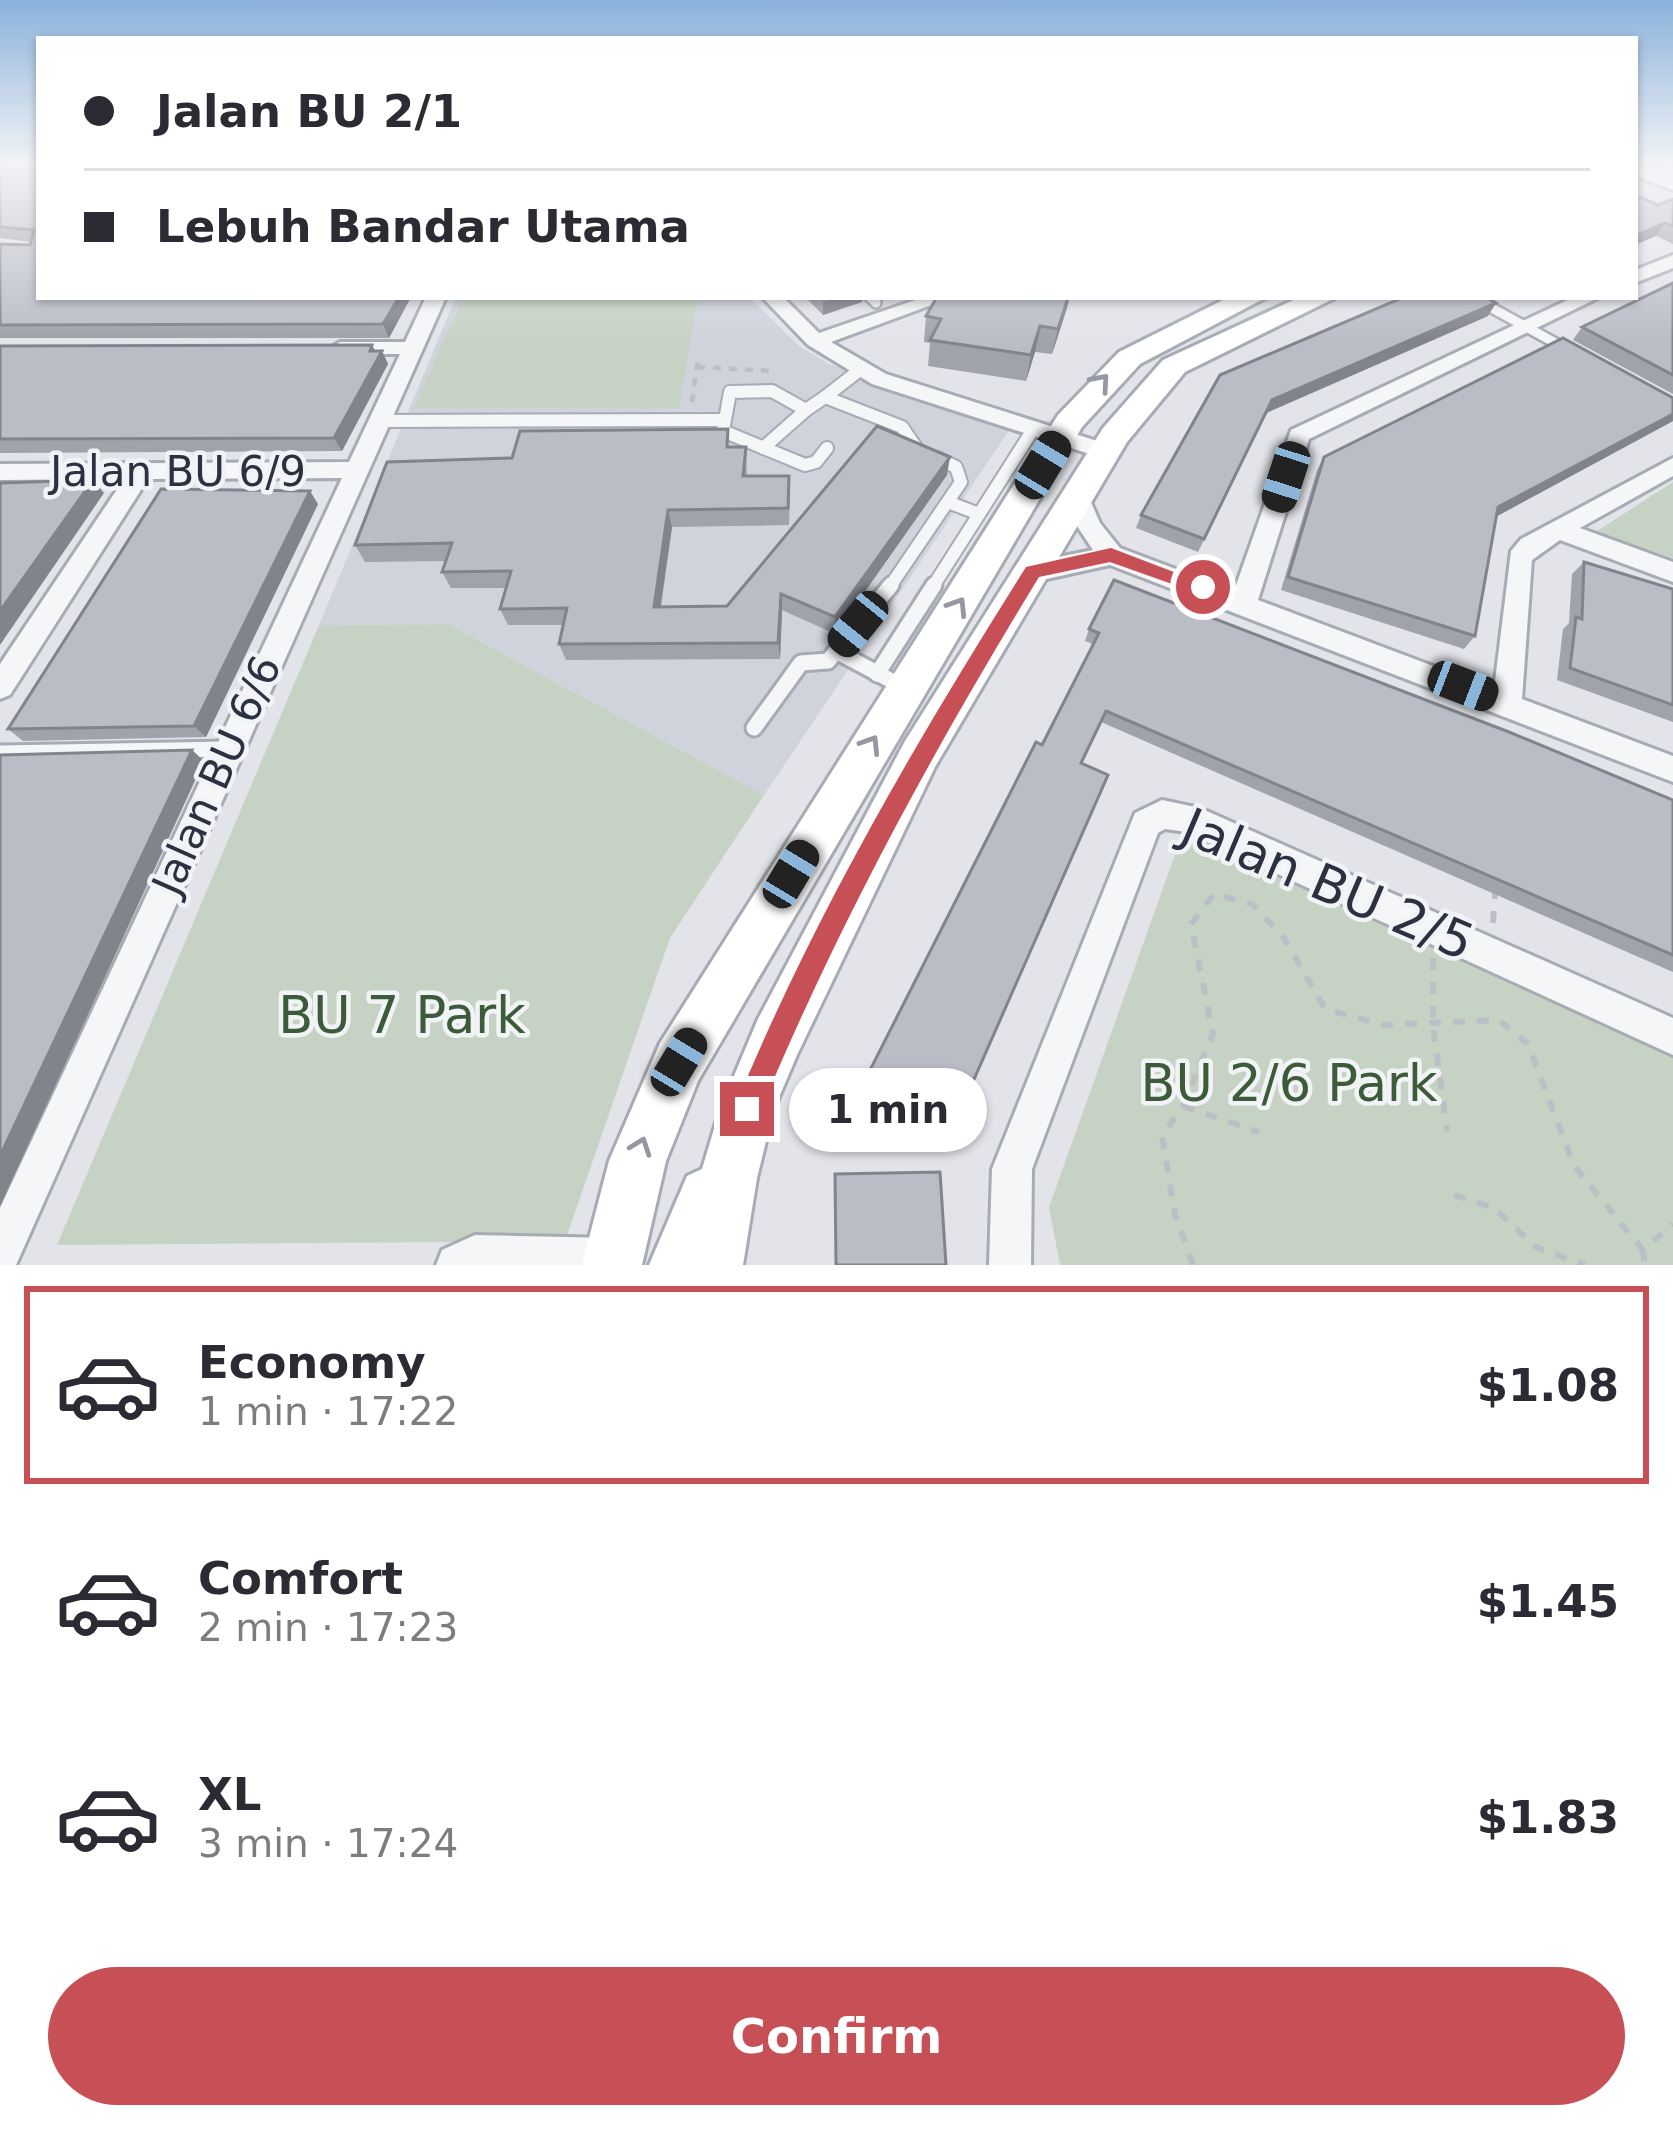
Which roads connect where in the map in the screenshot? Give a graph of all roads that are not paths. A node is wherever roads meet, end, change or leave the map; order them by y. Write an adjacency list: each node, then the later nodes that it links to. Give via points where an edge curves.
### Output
1 (1673, 262): 2 (street)
2 (1638, 276)
3 (435, 300): 13 (street, Jalan BU 6/6)
4 (775, 300): 11 (street)
5 (934, 300): 11 (street)
6 (1245, 300): 20 (main road, one-way to 6, via 1139,348)
7 (1317, 300): 21 (main road, via 1174,366)
8 (1477, 300): 10 (lane)
9 (1583, 300): 10 (street)
10 (1525, 326): 14 (lane); 35 (street, via 1299,435)
11 (815, 341): 15 (street)
12 (320, 348): 13 (street)
13 (412, 348): 19 (street, Jalan BU 6/6)
14 (1581, 356)
15 (861, 369): 16 (lane); 20 (street); 20 (street, via 886,370)
16 (826, 397): 17 (lane); 29 (lane, via 902,427 910,446 956,467 961,482)
17 (806, 410): 18 (lane, via 772,391 734,388); 22 (lane)
18 (723, 420): 19 (lane); 22 (lane, via 723,431)
19 (378, 421): 25 (street, Jalan BU 6/6)
20 (1054, 429): 21 (street); 30 (lane); 37 (main road, one-way to 20)
21 (1110, 444): 28 (main road)
22 (763, 448): 23 (lane, via 811,465)
23 (827, 448)
24 (1673, 466): 31 (street)
25 (356, 470): 26 (street, Jalan BU 6/9); 41 (street, Jalan BU 6/6)
26 (141, 471): 27 (street, Jalan BU 6/9); 38 (street)
27 (0, 472)
28 (1078, 496): 32 (street); 33 (main road)
29 (948, 502): 30 (lane); 36 (lane)
30 (979, 514): 37 (lane)
31 (1562, 531): 34 (street); 39 (street, via 1520,558)
32 (1111, 555): 33 (street); 35 (street)
33 (1033, 572): 45 (main road, via 920,754)
34 (1673, 572)
35 (1244, 602): 39 (street)
36 (836, 652): 37 (lane); 40 (lane, via 828,661 801,663)
37 (891, 681): 47 (main road, one-way to 37, via 644,1134)
38 (0, 686)
39 (1507, 703): 43 (street)
40 (754, 728)
41 (227, 749): 42 (lane); 46 (street, Jalan BU 6/6)
42 (0, 753)
43 (1673, 769)
44 (1673, 1037): 51 (street, Jalan BU 2/5, via 1189,818 1162,814 1146,823 1012,1169)
45 (747, 1109): 49 (main road); 50 (main road)
46 (0, 1254)
47 (612, 1262): 48 (street, via 475,1256)
48 (457, 1265)
49 (679, 1265)
50 (713, 1265)
51 (1010, 1265)

